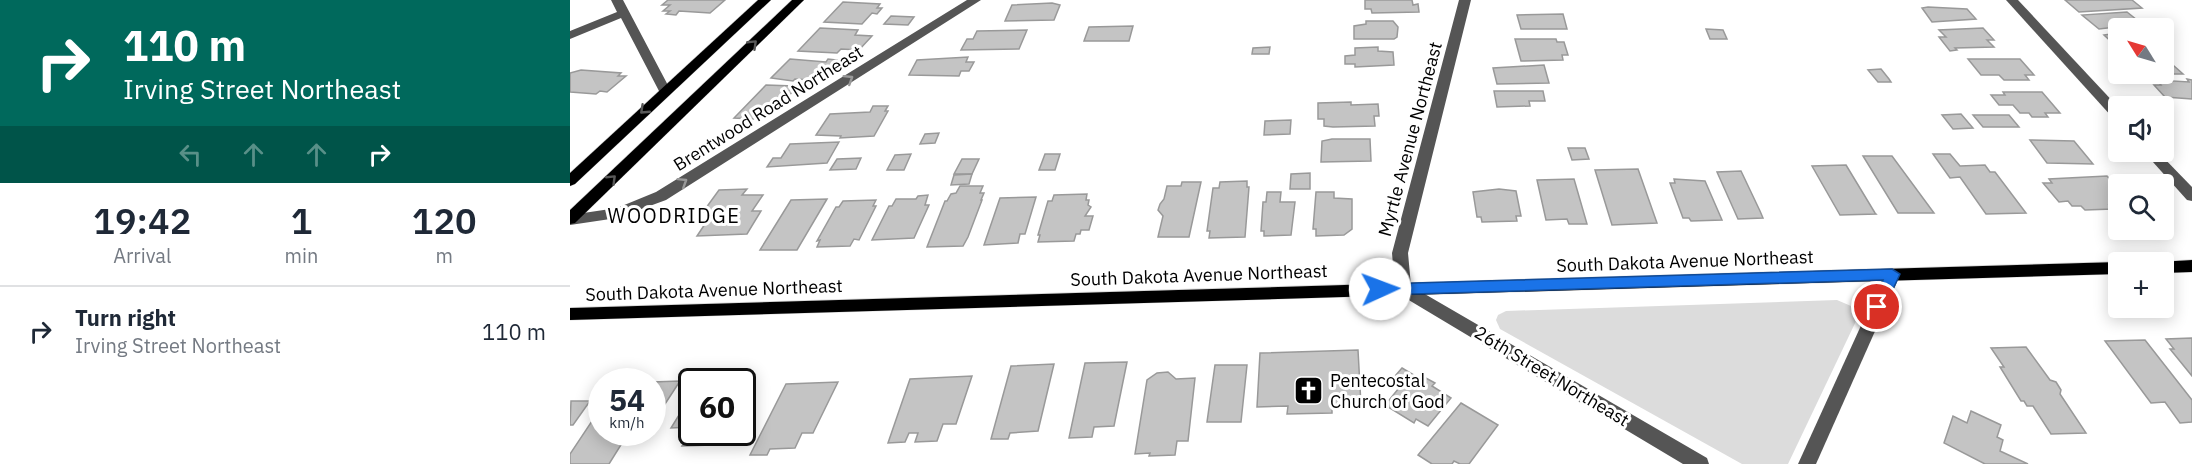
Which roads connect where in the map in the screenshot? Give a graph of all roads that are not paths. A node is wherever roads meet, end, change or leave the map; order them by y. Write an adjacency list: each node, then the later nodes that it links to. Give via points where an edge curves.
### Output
1 (617, 0): 7 (street)
2 (765, 0): 9 (main road)
3 (798, 0): 14 (main road, one-way to 3)
4 (975, 0): 14 (street, Brentwood Road Northeast, one-way to 4, via 612,215 661,196)
5 (1465, 0): 19 (street, Myrtle Avenue Northeast, via 1400,253)
6 (2012, 0): 10 (street)
7 (624, 13): 8 (street); 9 (street)
8 (570, 35)
9 (665, 91): 12 (main road, one-way to 12)
10 (2108, 104)
11 (2160, 162): 13 (street)
12 (570, 181)
13 (2192, 196)
14 (570, 220)
15 (2192, 266): 16 (main road)
16 (2174, 267)
17 (2108, 268): 18 (main road, South Dakota Avenue Northeast)
18 (1892, 274): 19 (main road, South Dakota Avenue Northeast); 22 (street)
19 (1403, 289): 20 (main road, South Dakota Avenue Northeast); 21 (street, 26th Street Northeast)
20 (570, 314)
21 (1700, 464)
22 (1807, 464)

